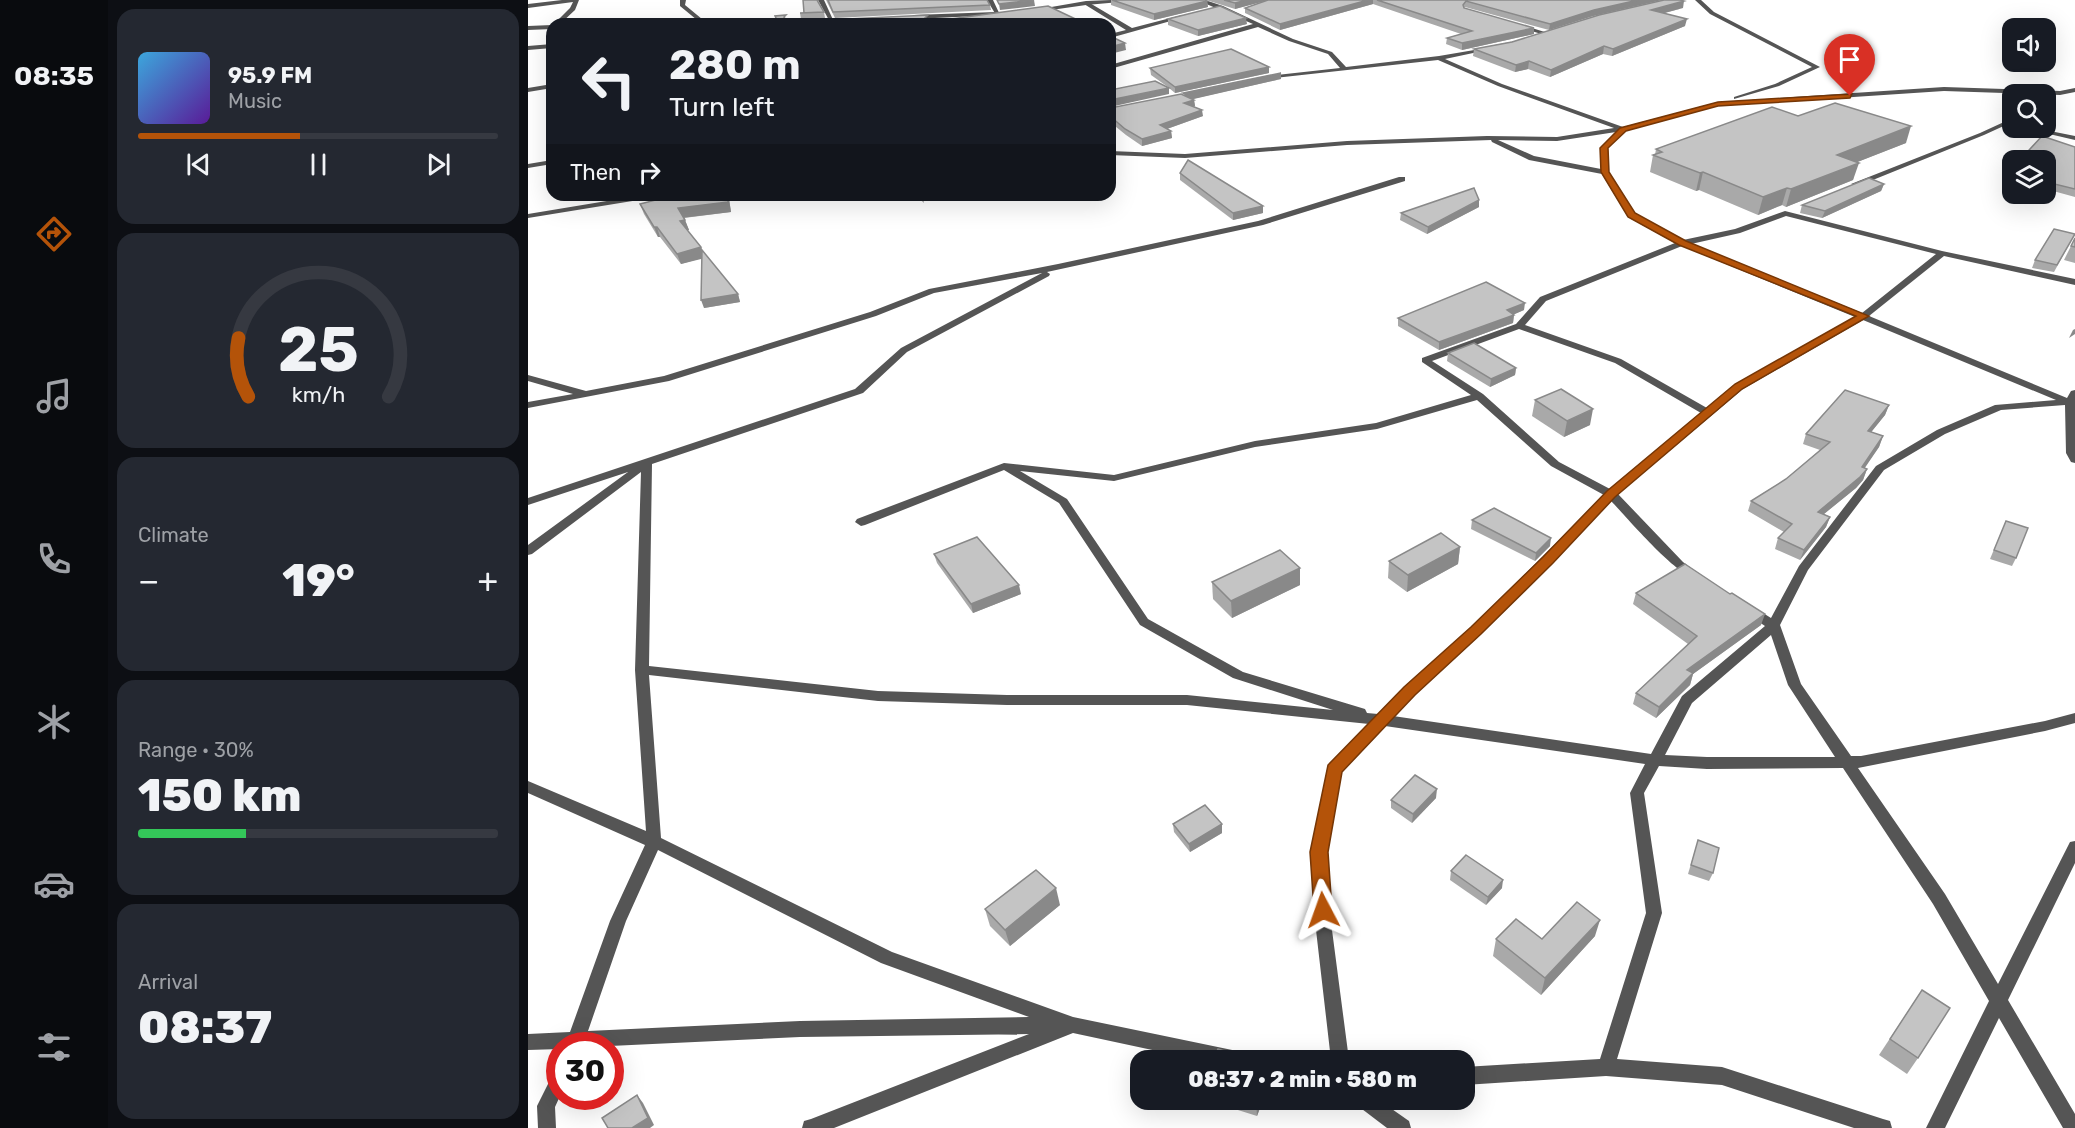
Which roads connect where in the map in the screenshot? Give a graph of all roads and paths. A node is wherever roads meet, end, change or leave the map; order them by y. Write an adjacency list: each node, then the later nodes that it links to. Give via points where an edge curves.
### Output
1 (575, 0): 9 (street); 17 (street, via 573,9)
2 (683, 0): 18 (street, via 682,5)
3 (821, 0): 19 (street)
4 (990, 0): 15 (street)
5 (1140, 0): 8 (street)
6 (1200, 0): 10 (street)
7 (1698, 0): 45 (street, via 1712,14 1817,67)
8 (1086, 3): 13 (street); 22 (street)
9 (528, 6)
10 (1221, 7): 11 (street); 14 (street)
11 (1211, 10)
12 (1244, 10): 14 (street)
13 (1029, 11)
14 (1234, 13): 24 (street)
15 (998, 14): 20 (street); 21 (street, via 1007,14)
16 (1190, 15): 28 (street)
17 (563, 18)
18 (697, 18)
19 (830, 18)
20 (908, 18)
21 (977, 18)
22 (1111, 18)
23 (1116, 21): 28 (street)
24 (1257, 25): 37 (street); 38 (street, via 1330,53)
25 (1517, 25): 30 (street)
26 (546, 27): 27 (street)
27 (528, 28)
28 (1132, 31): 31 (street)
29 (1558, 31): 30 (street)
30 (1548, 34): 32 (street)
31 (1116, 35)
32 (1529, 39)
33 (546, 46): 35 (street)
34 (1500, 46): 36 (street)
35 (528, 48)
36 (1439, 58): 38 (street); 47 (street, via 1500,85)
37 (1116, 65)
38 (1345, 69): 39 (street)
39 (1263, 78)
40 (546, 87): 41 (street)
41 (528, 90)
42 (2075, 90): 43 (street)
43 (2060, 93): 44 (street); 45 (street, via 1944,88)
44 (2056, 95)
45 (1718, 104): 47 (street)
46 (2002, 127): 56 (street)
47 (1623, 129): 49 (street, via 1557,139); 54 (street, via 1604,148)
48 (2056, 134): 50 (street)
49 (1487, 138): 51 (street, via 1347,143 1185,156); 54 (street, via 1532,158)
50 (2075, 138)
51 (1116, 153)
52 (546, 163): 53 (street)
53 (528, 166)
54 (1605, 172): 61 (street, via 1631,215)
55 (1402, 179): 63 (street, via 1285,217)
56 (1847, 188)
57 (620, 201): 60 (street)
58 (1795, 209): 59 (street)
59 (1785, 213): 61 (street, via 1737,231); 62 (street)
60 (528, 216)
61 (1682, 243): 65 (street); 66 (street, via 1543,299)
62 (1942, 253): 64 (street); 65 (street)
63 (1058, 267): 68 (street, via 932,291 873,314 666,379); 74 (street, via 904,350 860,391)
64 (2075, 282)
65 (1864, 316): 70 (street); 72 (street, via 1738,387)
66 (1519, 326): 69 (street, via 1425,360); 72 (street, via 1618,361)
67 (528, 378): 68 (street)
68 (586, 394): 71 (street)
69 (1479, 396): 75 (street, via 1377,426 1255,444 1114,478); 76 (street, via 1555,464)
70 (2073, 400): 73 (street, via 2071,453); 82 (street, via 1999,407 1941,432 1880,468 1803,569)
71 (528, 405)
72 (1708, 413): 76 (street)
73 (2075, 460)
74 (647, 462): 77 (street); 79 (street); 83 (street)
75 (1004, 466): 78 (street); 85 (street, via 1063,501 1144,622 1238,675)
76 (1611, 494): 80 (street, via 1679,565); 85 (street)
77 (528, 502)
78 (861, 522)
79 (528, 551)
80 (1707, 583)
81 (1736, 601): 82 (street)
82 (1774, 625): 86 (street, via 1687,700); 87 (street, via 1795,685)
83 (642, 670): 85 (street, via 878,696 1187,700); 89 (street)
84 (2075, 718): 87 (street, via 1862,762)
85 (1382, 720): 86 (street); 98 (street, via 1334,770 1319,852)
86 (1655, 760): 87 (street); 99 (street, via 1637,793 1654,913)
87 (1846, 761): 91 (street, via 1939,899)
88 (528, 787): 89 (street)
89 (654, 842): 92 (street, via 887,958); 93 (street, via 618,921)
90 (2075, 847): 91 (street)
91 (1999, 1001): 107 (street); 108 (street)
92 (1073, 1025): 94 (street, via 800,1029); 97 (street); 104 (street)
93 (580, 1032)
94 (624, 1040)
95 (528, 1042): 96 (street)
96 (546, 1042)
97 (1191, 1050)
98 (1339, 1050)
99 (1606, 1067): 100 (street); 106 (street, via 1722,1077)
100 (1475, 1075)
101 (546, 1110): 103 (street)
102 (1378, 1110): 105 (street)
103 (547, 1128)
104 (811, 1128)
105 (1402, 1128)
106 (1883, 1128)
107 (1935, 1128)
108 (2073, 1128)

